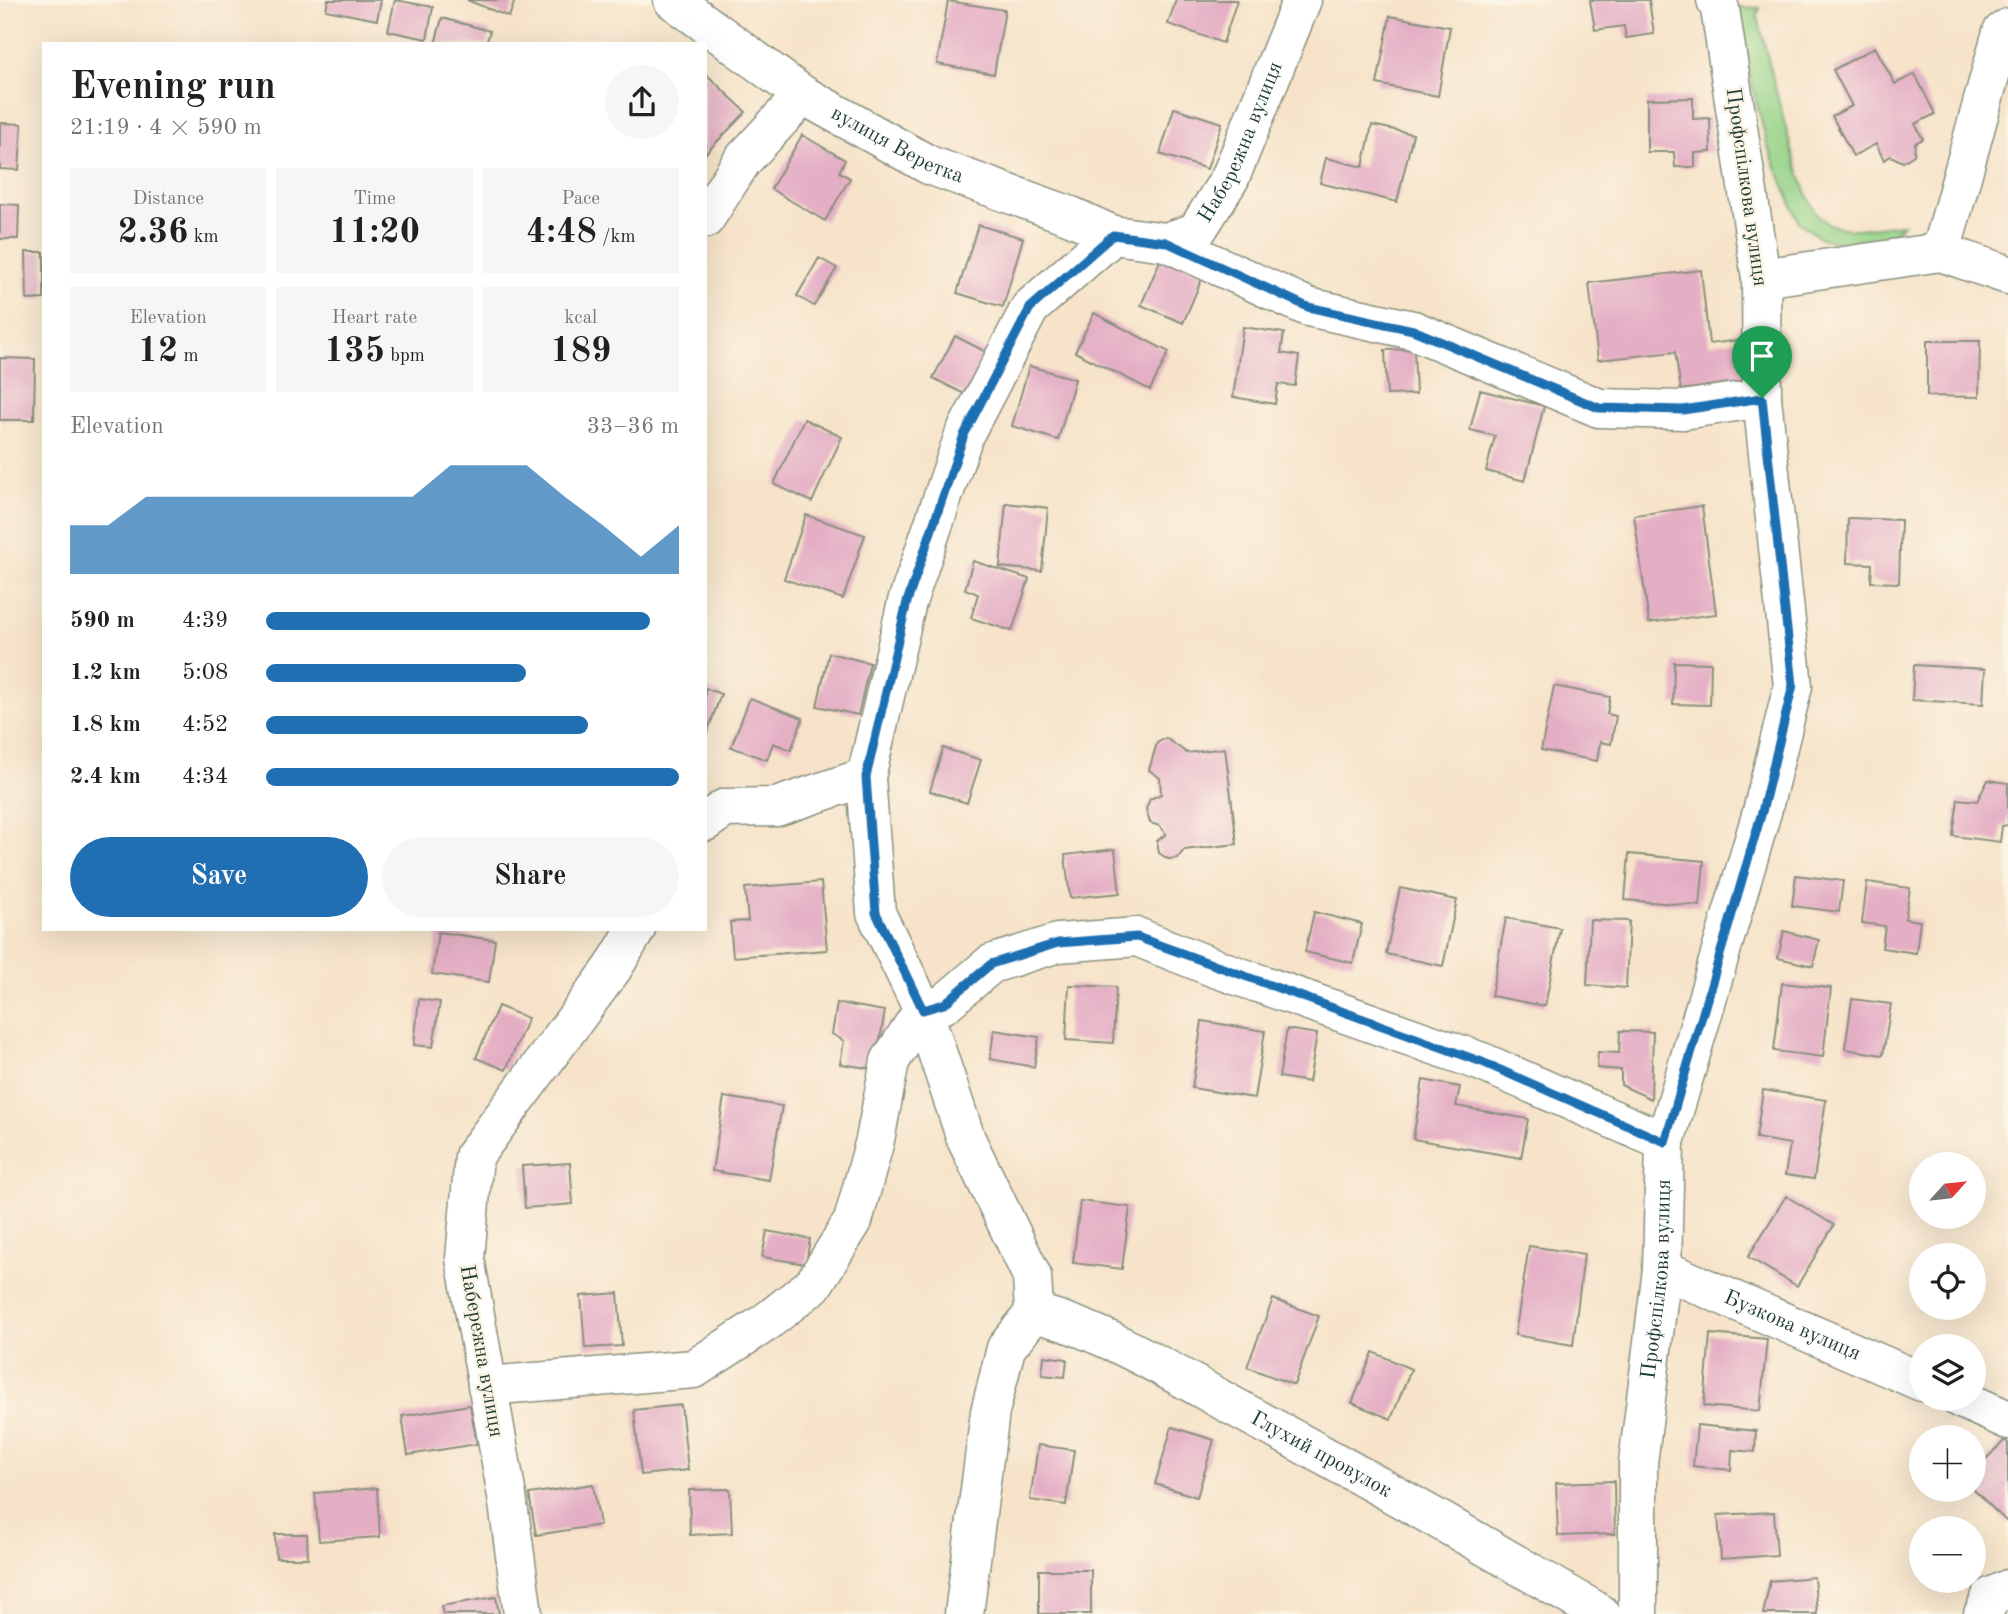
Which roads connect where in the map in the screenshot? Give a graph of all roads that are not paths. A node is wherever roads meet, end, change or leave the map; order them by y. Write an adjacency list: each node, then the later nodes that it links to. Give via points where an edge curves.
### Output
1 (673, 0): 5 (street, вулиця Веретка)
2 (1302, 0): 7 (street, Набережна вулиця, via 1230,178 1196,232)
3 (1716, 0): 10 (street, Профспілкова вулиця)
4 (2008, 28): 8 (street, via 1998,46)
5 (803, 95): 6 (street, via 742,161); 7 (street, вулиця Веретка, via 929,165)
6 (707, 216)
7 (1141, 240): 11 (street, вулиця Веретка, via 1308,307 1413,330 1599,408 1683,410); 12 (street, Набережна вулиця, via 1030,308 964,435 907,602)
8 (1941, 252): 9 (street); 10 (street)
9 (2008, 275)
10 (1761, 278): 11 (street, Профспілкова вулиця)
11 (1762, 398): 16 (street, Профспілкова вулиця, via 1793,685 1762,812)
12 (866, 777): 13 (street, via 776,807 725,808); 15 (street, via 876,913)
13 (707, 821)
14 (634, 931): 20 (street, Набережна вулиця, via 613,968 474,1156 465,1258)
15 (923, 1010): 16 (street, via 944,1004 991,964 1058,943 1137,937 1482,1062); 18 (street, via 966,1139 1032,1276); 20 (street, via 890,1061 853,1221 813,1285 694,1369)
16 (1665, 1142): 17 (street, Профспілкова вулиця)
17 (1662, 1269): 19 (street, Бузкова вулиця); 27 (street, Профспілкова вулиця, via 1638,1463)
18 (1034, 1313): 25 (street, via 1006,1348 990,1412); 26 (street, Глухий провулок, via 1064,1320 1188,1381 1437,1516)
19 (1909, 1376)
20 (487, 1386): 24 (street, Набережна вулиця)
21 (1986, 1410): 22 (street)
22 (2008, 1420)
23 (2008, 1588): 28 (street, via 1991,1597)
24 (523, 1614)
25 (964, 1614)
26 (1601, 1614)
27 (1639, 1614)
28 (1983, 1614)

